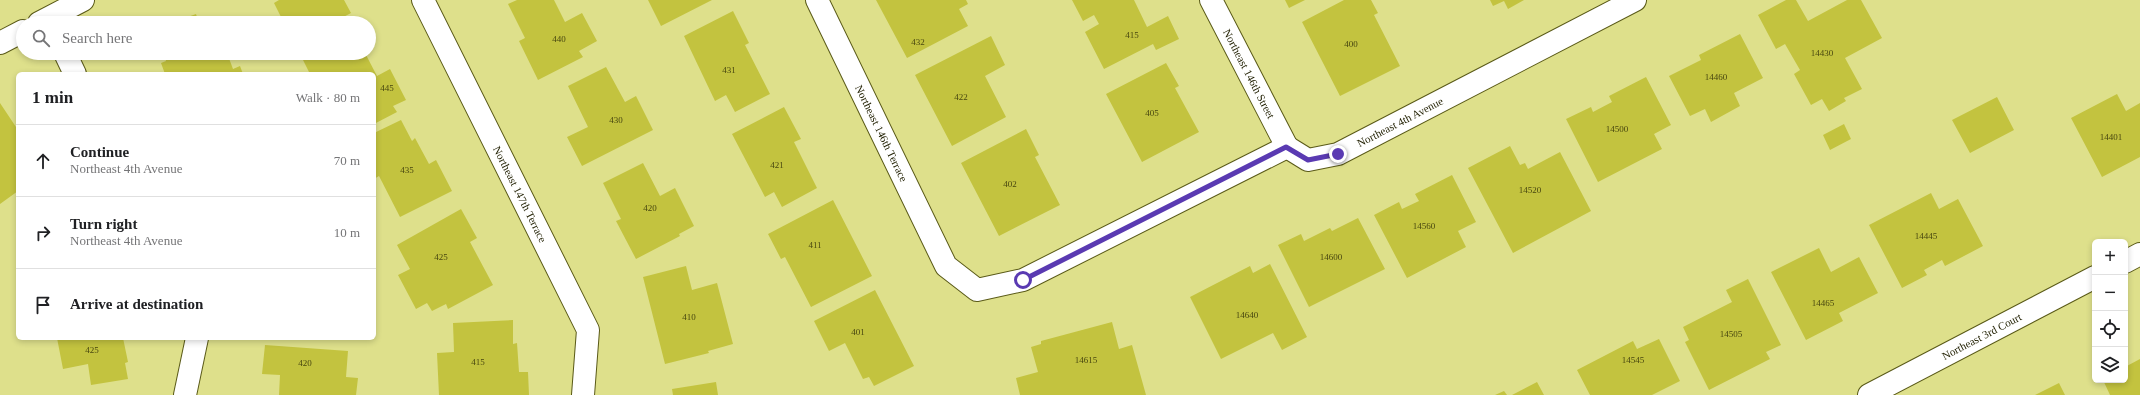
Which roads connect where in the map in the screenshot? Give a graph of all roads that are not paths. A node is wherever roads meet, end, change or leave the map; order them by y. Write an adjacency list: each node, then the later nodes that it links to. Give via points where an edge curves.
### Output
1 (83, 0): 6 (street)
2 (423, 0): 17 (street, Northeast 147th Terrace, via 588,330)
3 (817, 0): 11 (street, Northeast 146th Terrace, via 946,266 977,290 1023,280)
4 (1211, 0): 11 (street, Northeast 146th Street)
5 (1626, 2): 11 (street, Northeast 4th Avenue, via 1338,154 1308,160)
6 (55, 16)
7 (16, 35): 8 (street)
8 (0, 43)
9 (68, 60): 10 (street)
10 (74, 72)
11 (1286, 147)
12 (2140, 254): 13 (street)
13 (2128, 260)
14 (2092, 279): 18 (street, Northeast 3rd Court)
15 (197, 340): 16 (street)
16 (185, 395)
17 (583, 395)
18 (1869, 395)

